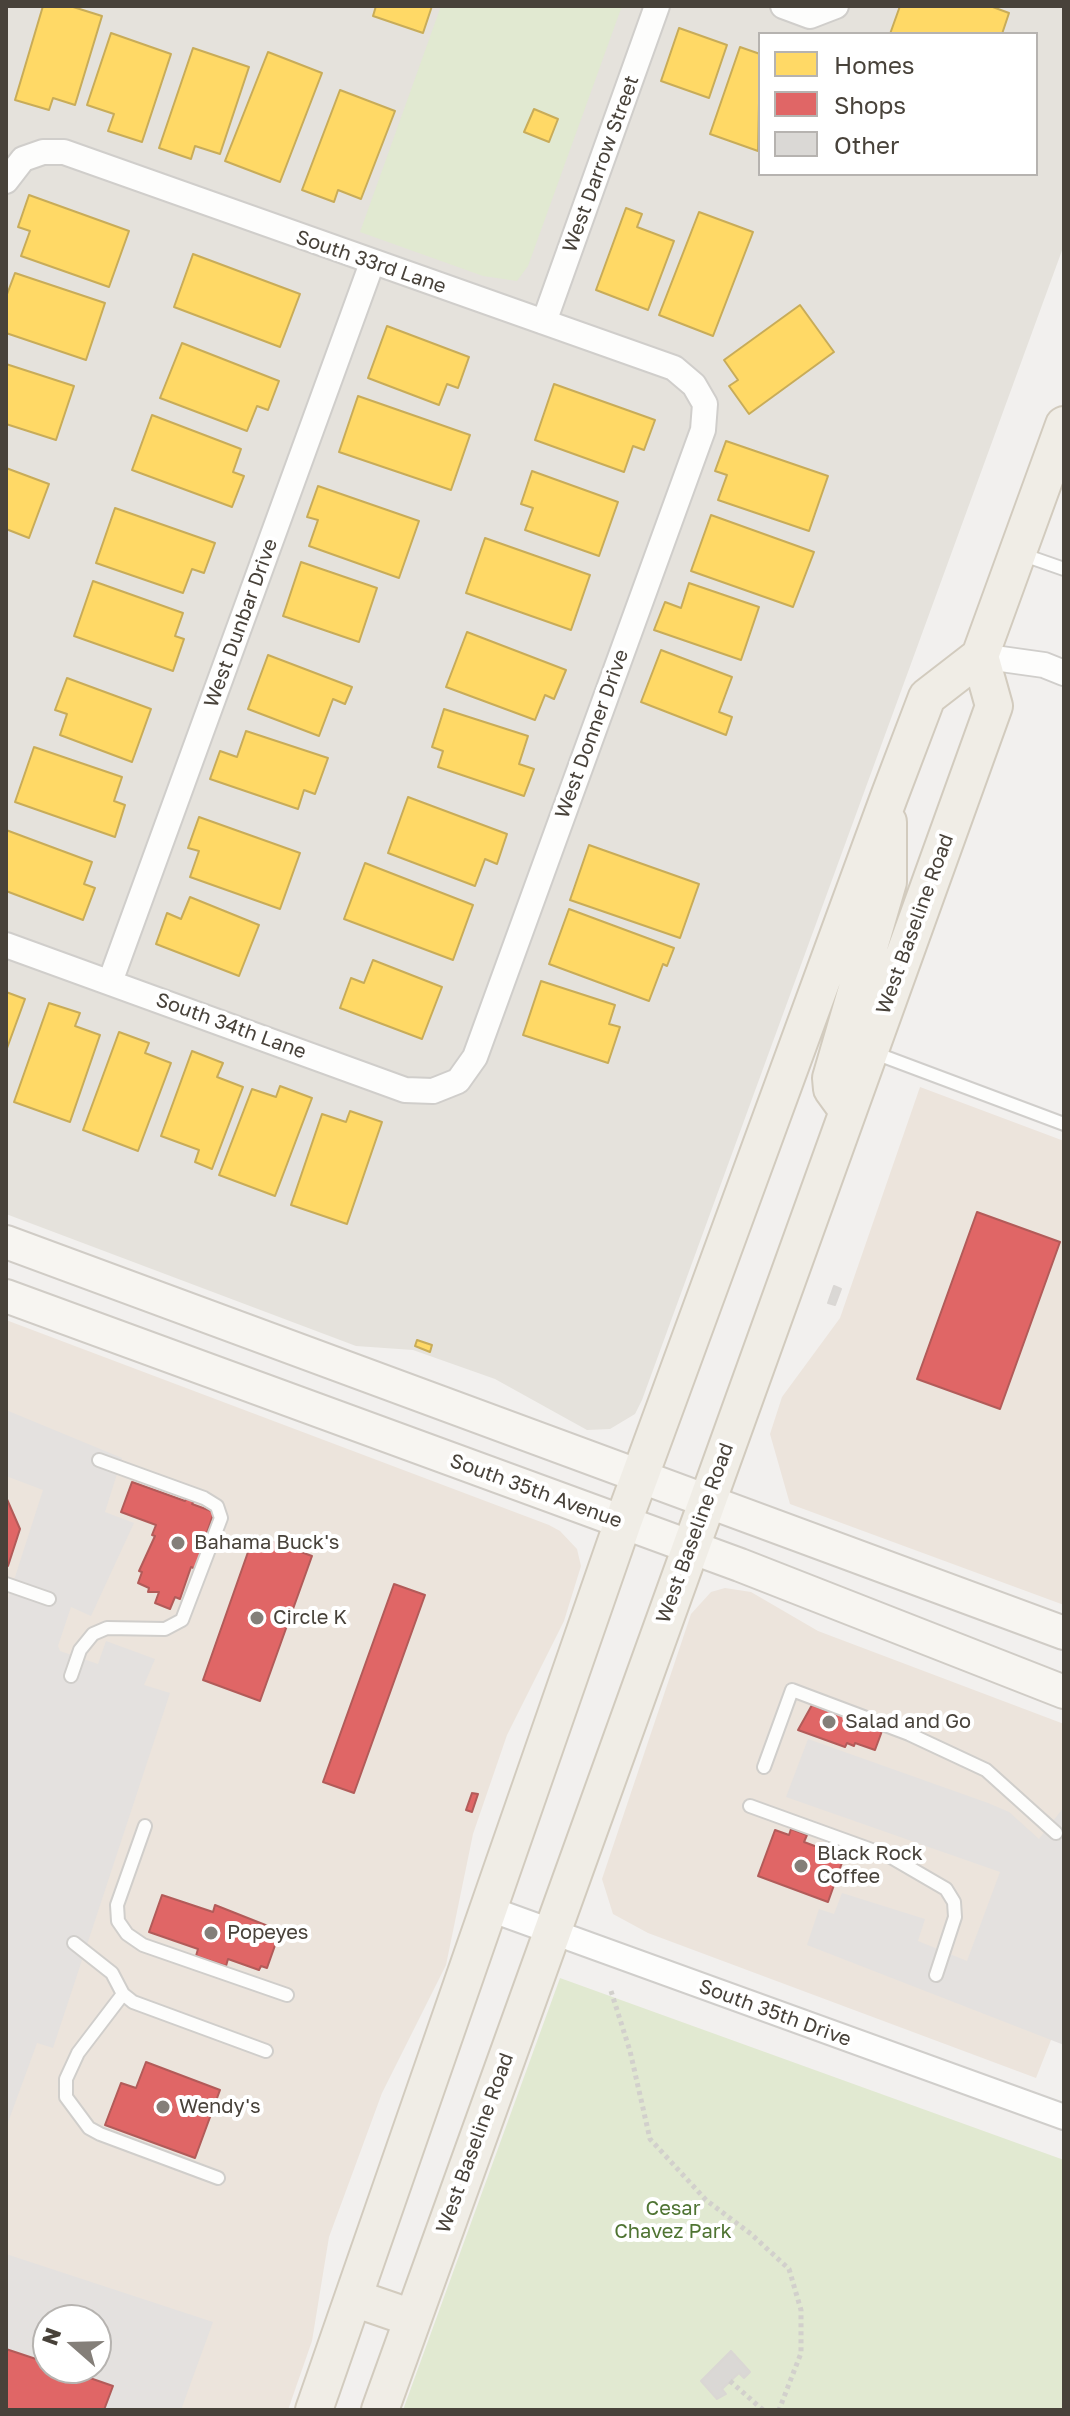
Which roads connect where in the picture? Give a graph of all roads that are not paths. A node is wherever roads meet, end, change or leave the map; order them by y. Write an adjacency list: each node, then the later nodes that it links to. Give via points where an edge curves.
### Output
1 (657, 6): 6 (street, West Darrow Street)
2 (783, 6): 3 (street, via 810,16)
3 (836, 6)
4 (6, 181): 5 (street, South 33rd Lane, via 23,159 64,152)
5 (372, 263): 6 (street, South 33rd Lane); 15 (street, West Dunbar Drive)
6 (544, 322): 7 (street, South 33rd Lane, via 674,368)
7 (694, 385): 17 (street, West Donner Drive, via 705,404 703,430 475,1057)
8 (1064, 425): 9 (main road)
9 (1018, 553): 10 (lane); 11 (main road)
10 (1064, 569)
11 (980, 656): 12 (street); 13 (main road, via 927,697); 16 (main road, West Baseline Road, via 994,706)
12 (1064, 673)
13 (889, 797): 18 (main road, via 888,882 831,1078 832,1089); 23 (main road)
14 (6, 945): 15 (street, South 34th Lane)
15 (110, 982): 17 (street, South 34th Lane, via 405,1090 433,1091)
16 (869, 1051): 18 (main road, West Baseline Road); 19 (lane)
17 (458, 1081)
18 (848, 1111): 24 (main road, West Baseline Road)
19 (1064, 1124)
20 (6, 1242): 23 (main road)
21 (6, 1296): 25 (main road, South 35th Avenue)
22 (99, 1460): 30 (lane, via 204,1498 217,1506 221,1518 182,1620 165,1629 107,1628 93,1634 80,1650)
23 (640, 1476): 24 (main road); 25 (main road)
24 (708, 1501): 26 (main road, West Baseline Road); 29 (main road)
25 (623, 1522): 26 (main road, South 35th Avenue); 36 (main road)
26 (690, 1547): 31 (main road, South 35th Avenue); 37 (main road, West Baseline Road)
27 (6, 1584): 28 (lane)
28 (49, 1599)
29 (1064, 1633)
30 (71, 1676)
31 (1064, 1692)
32 (764, 1767): 35 (lane, via 792,1690 986,1770)
33 (750, 1806): 39 (lane, via 891,1857 946,1889 955,1917)
34 (145, 1826): 41 (lane, via 117,1905 118,1921 127,1934 143,1945)
35 (1056, 1833)
36 (487, 1908): 37 (street, South 35th Drive); 45 (main road)
37 (550, 1931): 43 (street, South 35th Drive); 46 (main road, West Baseline Road)
38 (74, 1943): 40 (lane, via 112,1973)
39 (936, 1975)
40 (123, 1994): 42 (lane); 44 (lane, via 78,2053 66,2079 66,2097 100,2134)
41 (287, 1995)
42 (266, 2051)
43 (1064, 2117)
44 (218, 2178)
45 (354, 2298): 46 (main road); 47 (main road)
46 (412, 2318): 48 (main road, West Baseline Road)
47 (314, 2410)
48 (380, 2410)

